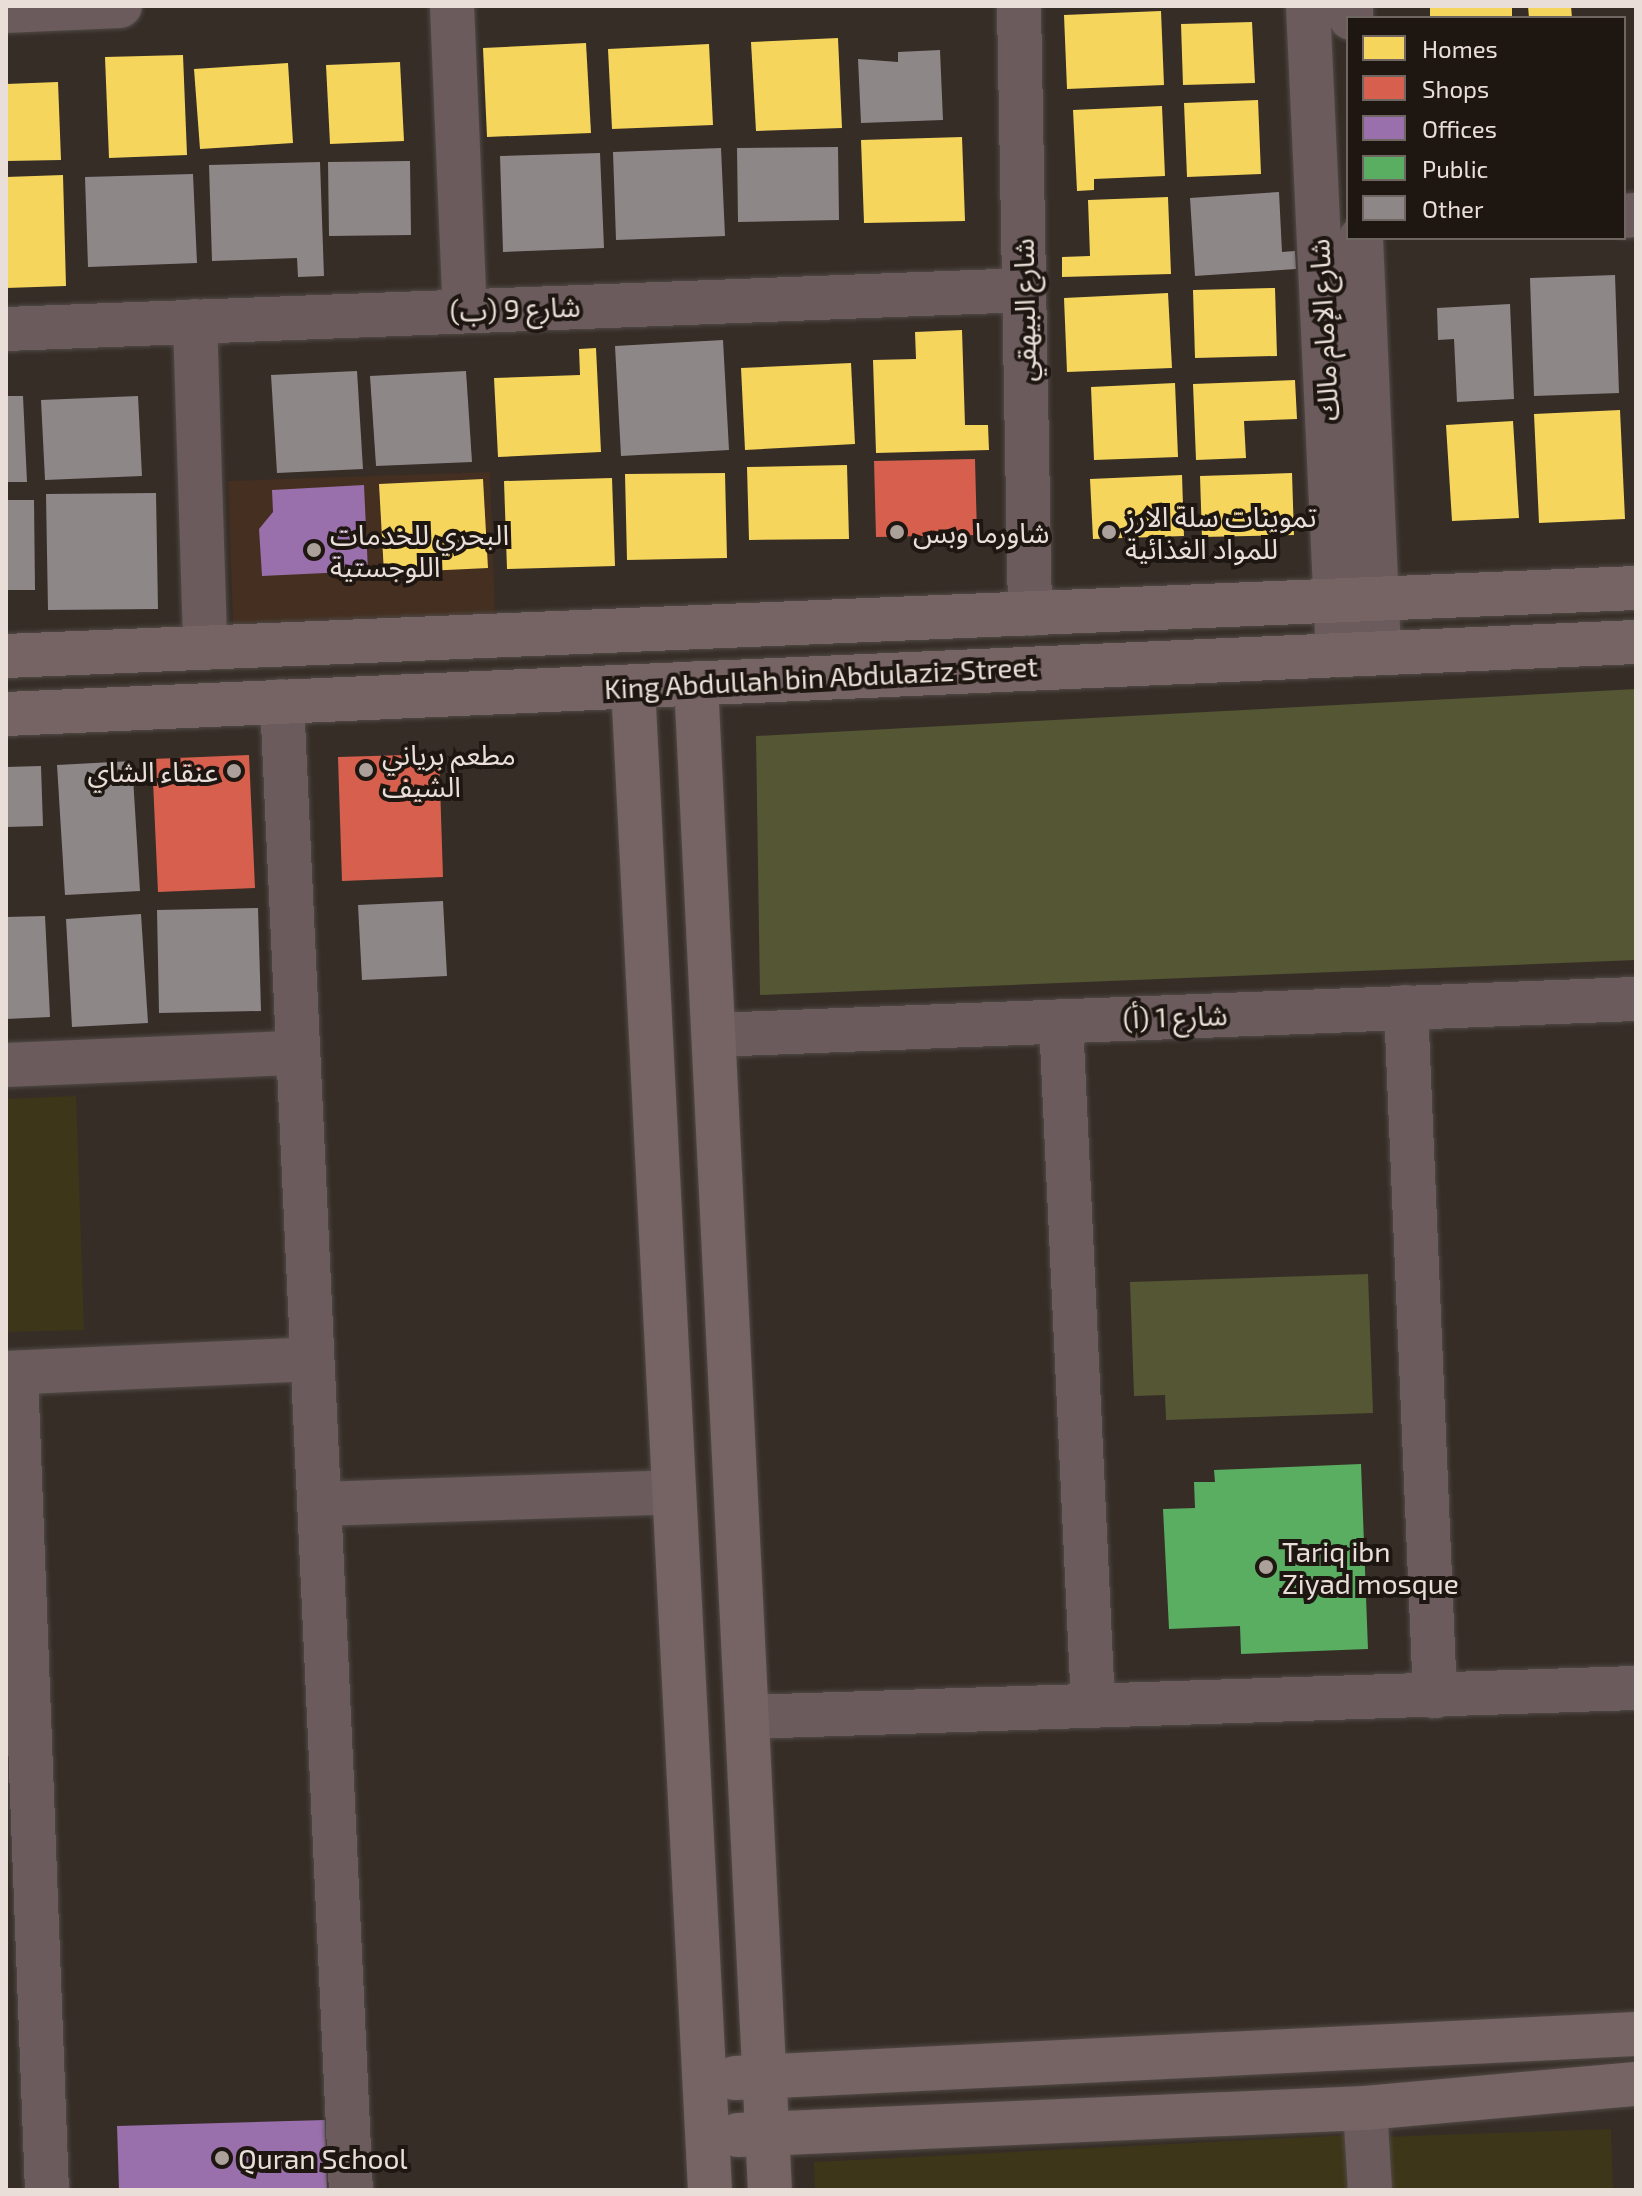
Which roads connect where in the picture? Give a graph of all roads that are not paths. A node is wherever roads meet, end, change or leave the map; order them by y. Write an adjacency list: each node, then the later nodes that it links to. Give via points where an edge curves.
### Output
1 (120, 6): 5 (street)
2 (452, 6): 8 (street)
3 (1019, 6): 7 (street, شارع البيهقي)
4 (1308, 6): 12 (street, شارع الإمام مالك)
5 (6, 11)
6 (1361, 240): 12 (street, شارع الإمام مالك)
7 (1024, 290): 8 (street, شارع 9 (ب)); 13 (street, شارع البيهقي)
8 (465, 310): 9 (street, شارع 9 (ب))
9 (195, 321): 10 (street, شارع 9 (ب)); 15 (street)
10 (6, 329)
11 (1636, 588): 12 (main road, King Abdullah bin Abdulaziz Street)
12 (1356, 600): 13 (main road, King Abdullah bin Abdulaziz Street); 16 (street, شارع الإمام مالك)
13 (1030, 614): 15 (main road, King Abdullah bin Abdulaziz Street)
14 (1636, 642): 16 (main road, King Abdullah bin Abdulaziz Street)
15 (205, 648): 17 (main road, King Abdullah bin Abdulaziz Street)
16 (1358, 654): 18 (main road, King Abdullah bin Abdulaziz Street)
17 (6, 656)
18 (696, 683): 19 (main road, King Abdullah bin Abdulaziz Street); 25 (main road)
19 (633, 686): 20 (main road, King Abdullah bin Abdulaziz Street); 30 (main road)
20 (282, 701): 21 (main road, King Abdullah bin Abdulaziz Street); 26 (street)
21 (6, 714)
22 (1636, 999): 23 (street, شارع 1 (أ))
23 (1406, 1007): 24 (street, شارع 1 (أ)); 33 (street)
24 (1061, 1021): 25 (street, شارع 1 (أ)); 34 (street)
25 (714, 1035): 35 (main road)
26 (298, 1053): 27 (street); 28 (street)
27 (6, 1065)
28 (312, 1359): 29 (street); 31 (street)
29 (11, 1373): 36 (street)
30 (674, 1492): 31 (street); 39 (main road)
31 (319, 1504): 45 (street)
32 (1636, 1688): 33 (street)
33 (1435, 1696): 34 (street)
34 (1093, 1705): 35 (street)
35 (747, 1717): 38 (main road)
36 (22, 1966): 44 (street)
37 (1636, 2034): 38 (main road)
38 (765, 2077): 39 (main road); 42 (main road)
39 (705, 2080): 43 (main road)
40 (1636, 2084): 41 (main road)
41 (1365, 2108): 42 (main road); 48 (street)
42 (767, 2134): 43 (main road); 47 (main road)
43 (708, 2137): 46 (main road)
44 (47, 2190)
45 (351, 2190)
46 (710, 2190)
47 (770, 2190)
48 (1370, 2190)

